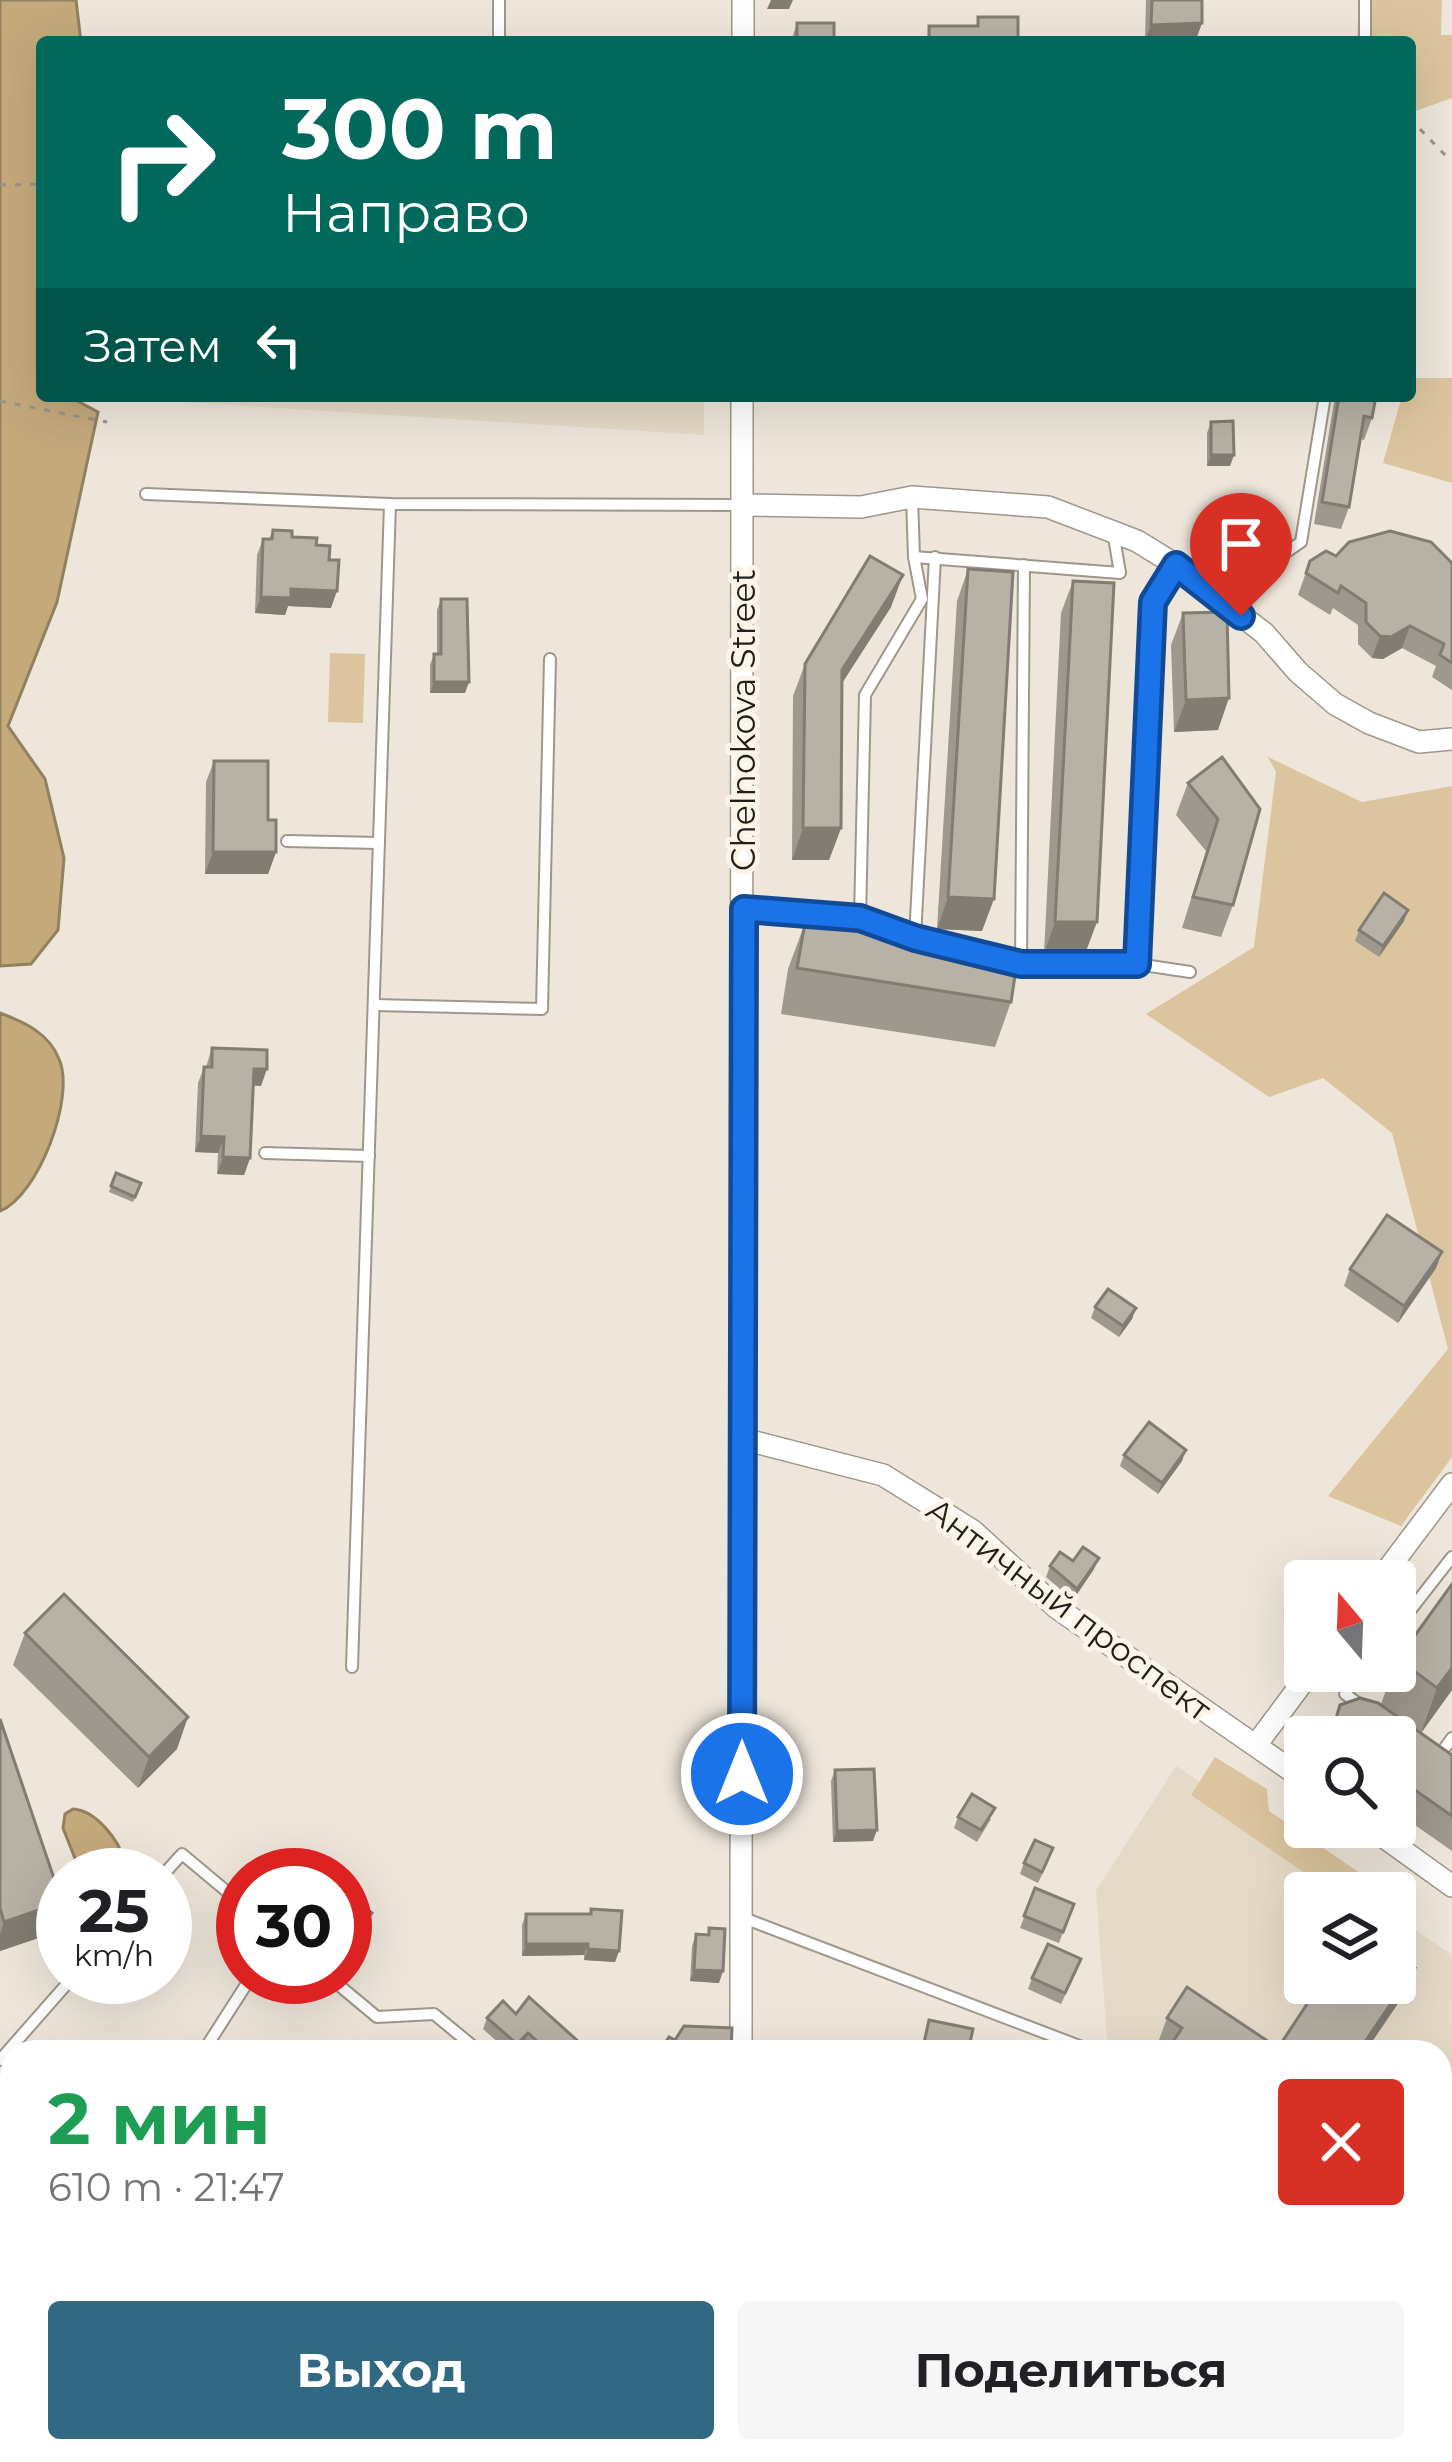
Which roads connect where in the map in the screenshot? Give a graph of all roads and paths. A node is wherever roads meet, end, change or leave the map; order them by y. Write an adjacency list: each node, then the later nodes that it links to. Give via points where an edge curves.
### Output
1 (499, 0): 4 (lane)
2 (743, 0): 5 (street)
3 (1366, 0): 6 (lane)
4 (499, 36)
5 (743, 36)
6 (1365, 36)
7 (1416, 128): 8 (path)
8 (1420, 129): 9 (path); 10 (path)
9 (1416, 133)
10 (1452, 157)
11 (0, 184): 12 (path)
12 (36, 184)
13 (0, 401): 16 (path)
14 (742, 402): 20 (street, Chelnokova Street)
15 (1324, 402): 26 (lane, via 1301,542)
16 (107, 422)
17 (146, 494): 19 (lane)
18 (912, 497): 20 (street, via 861,507); 21 (street, via 1048,507); 22 (lane)
19 (390, 504): 20 (lane); 30 (lane)
20 (742, 505): 31 (street, Chelnokova Street)
21 (1113, 530): 24 (lane, via 1120,573); 25 (street)
22 (914, 557): 23 (lane); 32 (lane, via 922,599 865,695)
23 (935, 557): 24 (lane); 33 (lane)
24 (1024, 565): 36 (lane)
25 (1176, 565): 26 (street); 37 (lane, via 1153,602)
26 (1218, 598): 28 (street, via 1335,704 1419,742)
27 (550, 658): 39 (lane, via 542,1009)
28 (1452, 740)
29 (287, 841): 30 (lane)
30 (379, 843): 39 (lane)
31 (744, 909): 32 (lane); 42 (street, Chelnokova Street)
32 (860, 918): 33 (lane)
33 (915, 938): 34 (lane)
34 (957, 949)
35 (1000, 959): 36 (lane)
36 (1021, 964): 37 (lane)
37 (1137, 964): 38 (lane)
38 (1190, 972)
39 (374, 1005): 41 (lane)
40 (265, 1154): 41 (lane)
41 (369, 1156): 47 (lane)
42 (743, 1439): 52 (street, Античный проспект, via 883,1474 973,1531 1057,1609); 61 (street, Chelnokova Street)
43 (1452, 1484): 45 (street)
44 (1452, 1557): 46 (lane)
45 (1395, 1560)
46 (1416, 1603)
47 (352, 1666)
48 (1295, 1692): 52 (street)
49 (1347, 1692): 50 (lane)
50 (1375, 1716)
51 (1452, 1738): 54 (lane)
52 (1256, 1745): 55 (street, Античный проспект)
53 (1417, 1747): 54 (lane)
54 (1435, 1760): 56 (lane)
55 (1284, 1765)
56 (1452, 1771)
57 (1399, 1848): 60 (street)
58 (192, 1862): 59 (lane)
59 (216, 1882)
60 (1452, 1886)
61 (741, 1917): 68 (street, Chelnokova Street); 69 (lane)
62 (49, 2004): 65 (lane)
63 (234, 2004): 66 (lane)
64 (361, 2004): 67 (lane, via 376,2017 434,2014)
65 (18, 2040)
66 (211, 2040)
67 (465, 2040)
68 (741, 2040)
69 (1064, 2040)

